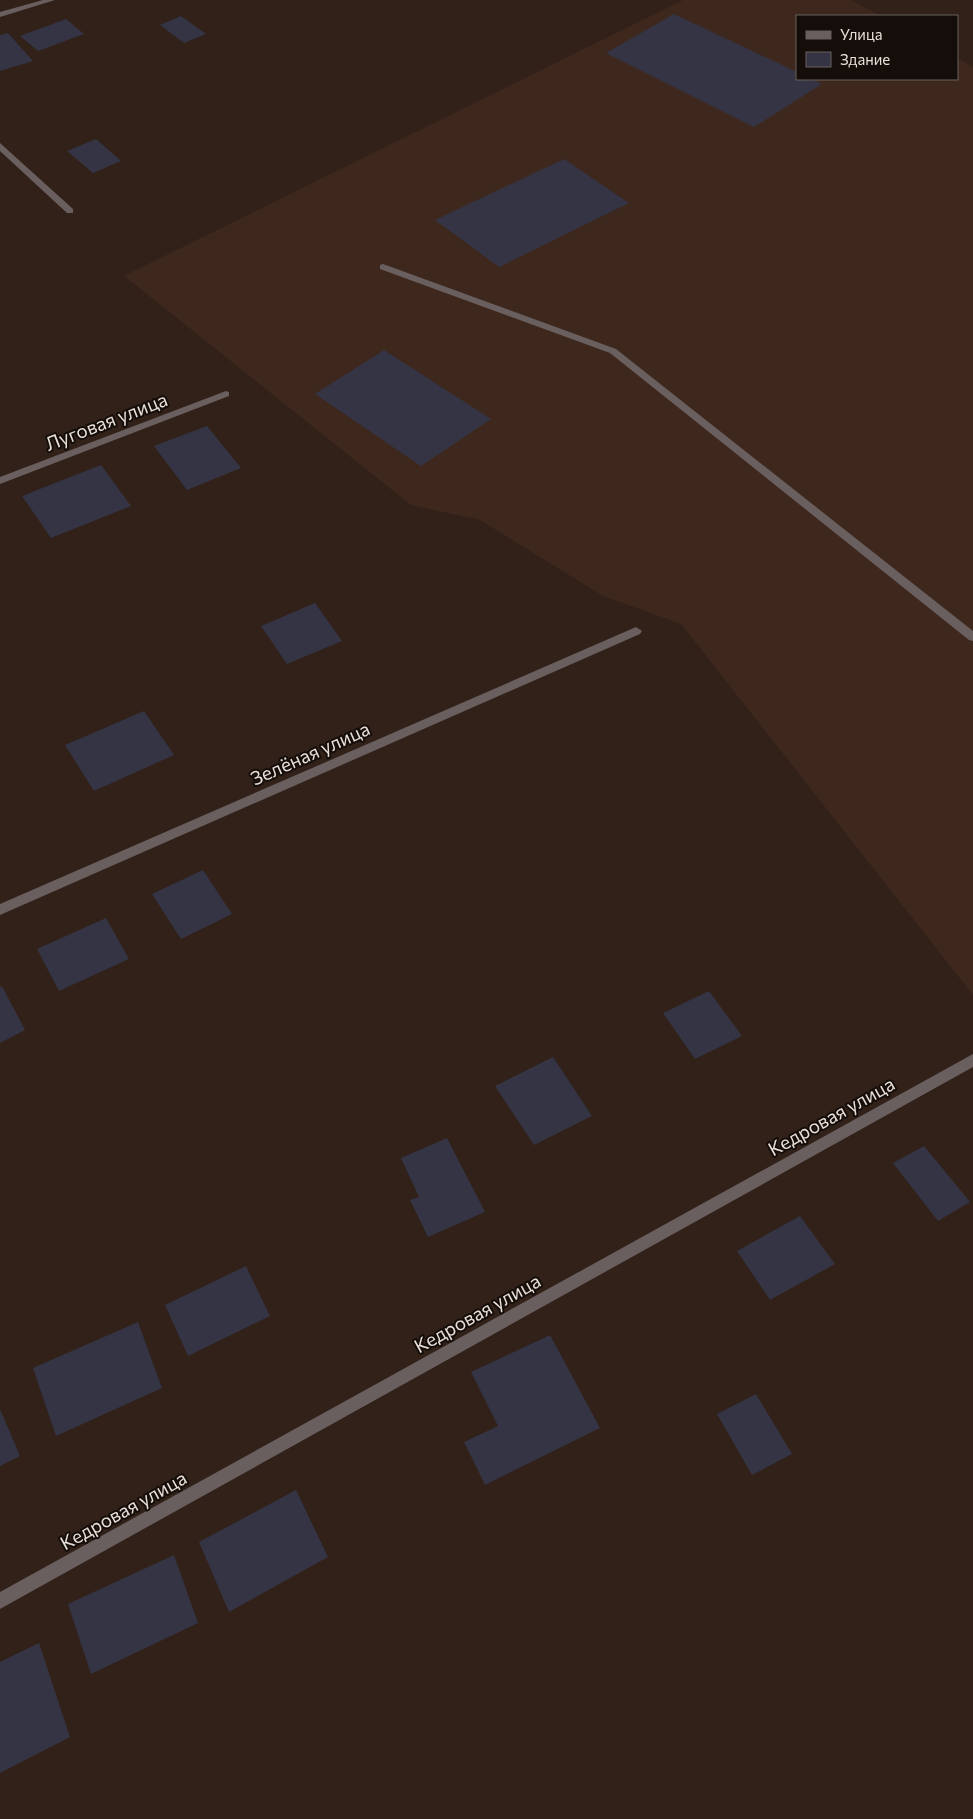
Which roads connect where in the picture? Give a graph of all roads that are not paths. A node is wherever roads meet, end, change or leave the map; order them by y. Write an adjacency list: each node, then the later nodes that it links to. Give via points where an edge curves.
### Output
1 (51, 0): 2 (street)
2 (0, 15)
3 (0, 146): 4 (street)
4 (70, 211)
5 (383, 267): 9 (street, via 613,351)
6 (226, 394): 7 (street, Луговая улица)
7 (0, 482)
8 (636, 631): 10 (street, Зелёная улица)
9 (973, 637)
10 (0, 910)
11 (973, 1060): 12 (street, Кедровая улица)
12 (0, 1601)

